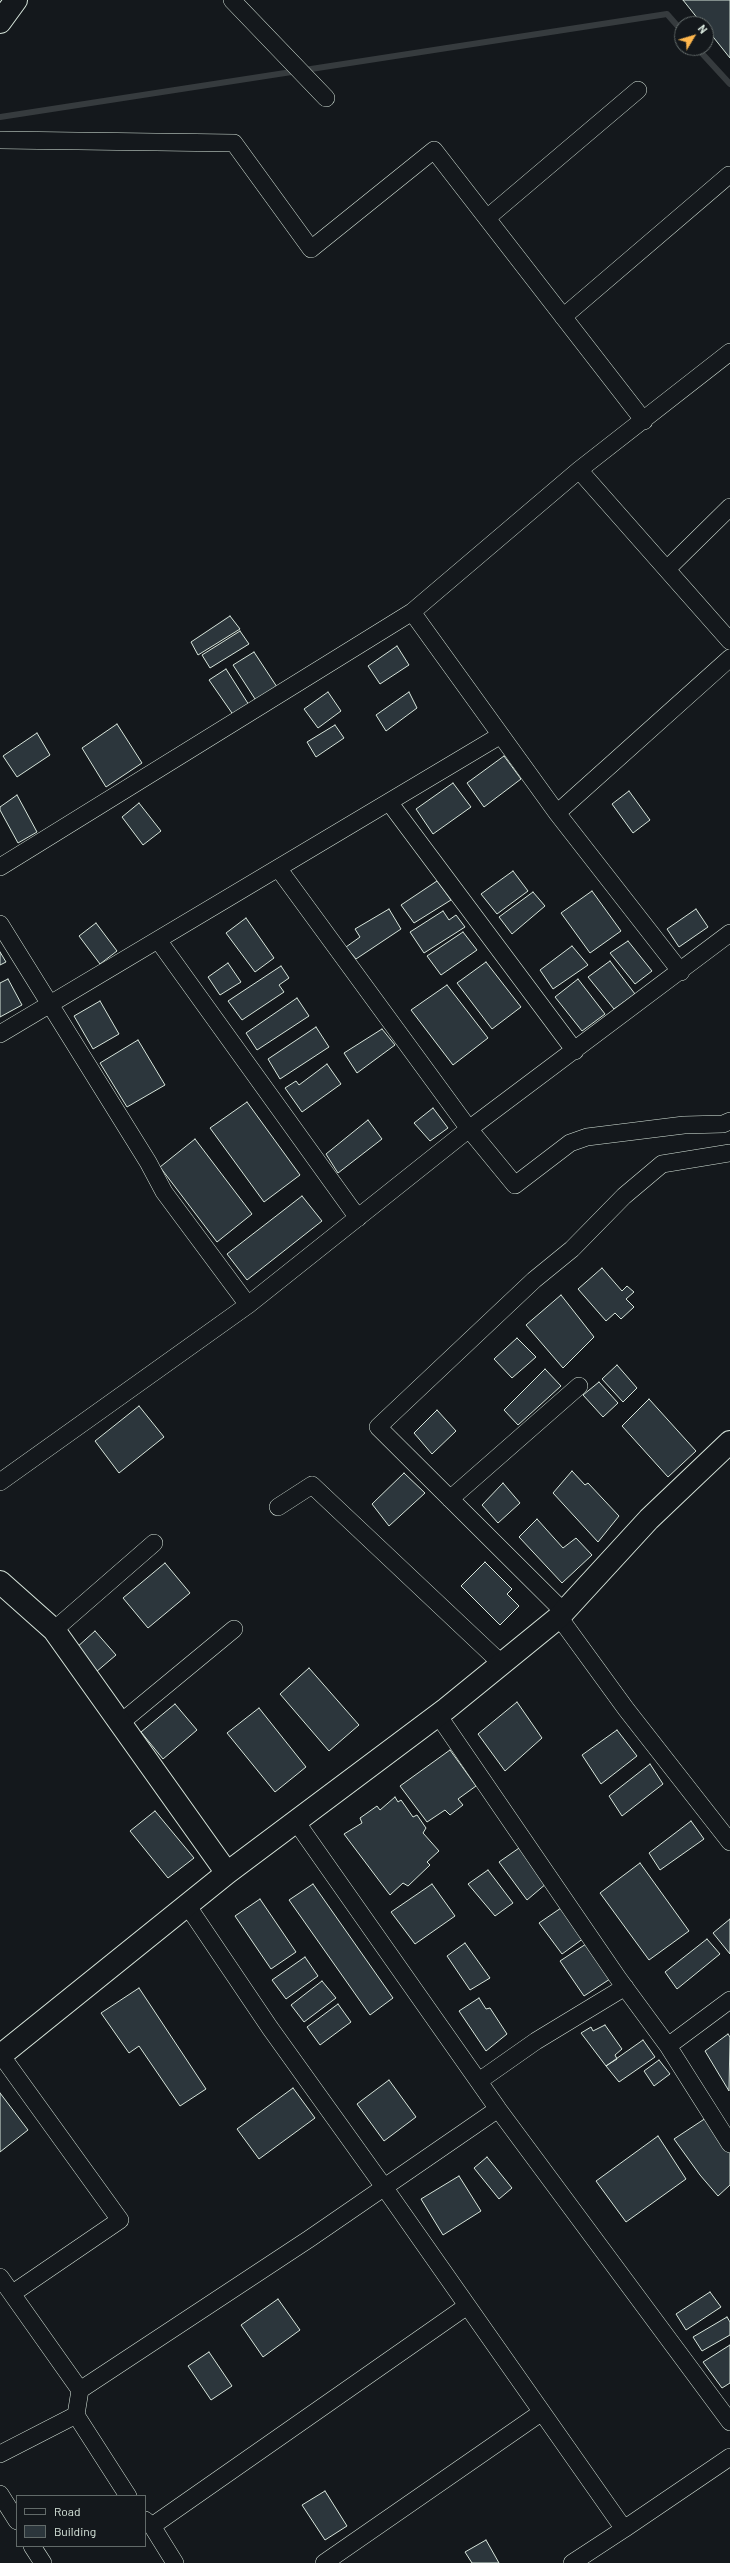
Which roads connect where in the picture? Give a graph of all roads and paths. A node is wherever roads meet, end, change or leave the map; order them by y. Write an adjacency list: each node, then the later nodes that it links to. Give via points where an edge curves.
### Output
1 (16, 0): 3 (street)
2 (232, 0): 5 (street)
3 (0, 22)
4 (638, 90): 8 (street)
5 (326, 98)
6 (0, 140): 8 (street, via 234,143 311,249 434,150)
7 (729, 174): 9 (street)
8 (487, 218): 9 (street)
9 (563, 317): 11 (street)
10 (730, 352): 11 (street)
11 (644, 421): 12 (street)
12 (579, 470): 14 (street); 15 (street)
13 (730, 507): 14 (street)
14 (667, 569): 16 (street)
15 (412, 612): 18 (street); 21 (street)
16 (730, 641)
17 (730, 658): 20 (street)
18 (501, 735): 19 (street); 20 (street)
19 (389, 802): 22 (street); 29 (street)
20 (557, 813): 26 (street)
21 (0, 867)
22 (278, 868): 25 (street); 31 (street)
23 (0, 924): 27 (street)
24 (730, 933): 26 (street)
25 (158, 940): 27 (street); 33 (street)
26 (681, 972): 29 (street)
27 (50, 1004): 28 (street); 34 (street, via 164,1192)
28 (0, 1034)
29 (575, 1050): 31 (street)
30 (730, 1121): 31 (street, via 724,1124 684,1125 588,1137 570,1143 515,1185)
31 (469, 1129): 33 (street)
32 (730, 1153): 38 (street, via 662,1164 624,1196 572,1249 534,1280 378,1427)
33 (358, 1218): 34 (street)
34 (248, 1306): 37 (street)
35 (579, 1386): 38 (street)
36 (730, 1442): 42 (street, via 649,1519)
37 (0, 1482)
38 (450, 1499): 42 (street)
39 (278, 1507): 45 (street, via 312,1485)
40 (154, 1543): 44 (street)
41 (0, 1582): 44 (street)
42 (562, 1615): 45 (street); 49 (street, via 626,1709)
43 (234, 1629): 47 (street)
44 (54, 1630): 47 (street)
45 (502, 1664): 46 (street)
46 (438, 1715): 48 (street); 52 (street)
47 (119, 1724): 50 (street)
48 (297, 1823): 50 (street); 56 (street)
49 (730, 1842)
50 (227, 1873): 51 (street)
51 (186, 1905): 55 (street); 59 (street)
52 (624, 1987): 54 (street); 56 (street, via 536,2041)
53 (730, 2000): 54 (street)
54 (668, 2046): 58 (street)
55 (0, 2055): 61 (street, via 120,2220)
56 (479, 2081): 57 (street)
57 (498, 2109): 59 (street); 66 (street)
58 (730, 2144)
59 (384, 2187): 62 (street); 63 (street, via 310,2239)
60 (0, 2277): 61 (street)
61 (13, 2293): 63 (street)
62 (467, 2306): 64 (street); 72 (street)
63 (80, 2390): 65 (street)
64 (542, 2412): 73 (street); 77 (street)
65 (76, 2415): 67 (street); 70 (street)
66 (730, 2422)
67 (0, 2454)
68 (730, 2457): 73 (street)
69 (0, 2494): 71 (street)
70 (127, 2495)
71 (16, 2519)
72 (149, 2523): 76 (street)
73 (624, 2529): 78 (street)
74 (33, 2547): 75 (street)
75 (43, 2563)
76 (175, 2563)
77 (324, 2563)
78 (572, 2563)

